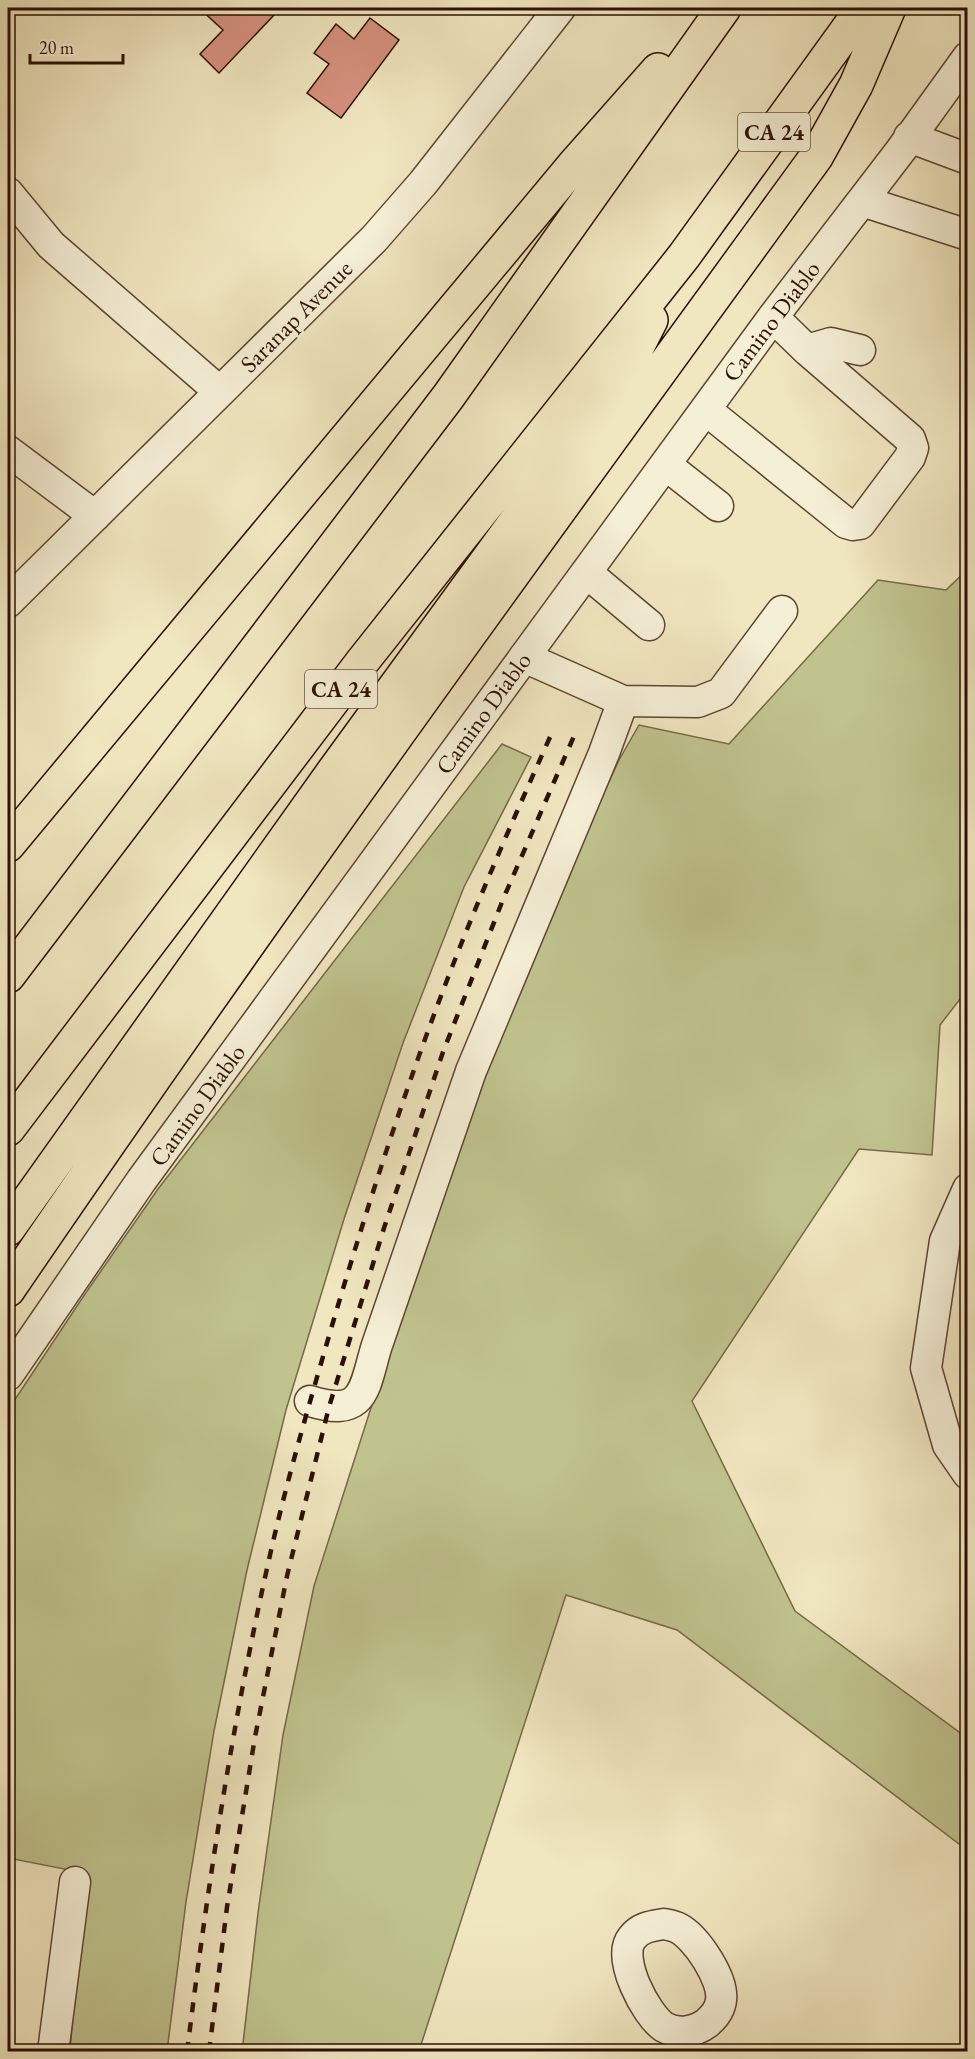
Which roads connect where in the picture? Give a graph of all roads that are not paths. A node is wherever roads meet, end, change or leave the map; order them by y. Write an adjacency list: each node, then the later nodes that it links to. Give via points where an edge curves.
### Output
1 (560, 8): 16 (street, Saranap Avenue, via 423,183 374,239)
2 (712, 8): 28 (highway, via 573,166)
3 (724, 8): 29 (highway, via 448,397)
4 (863, 8): 12 (highway, CA 24)
5 (889, 8): 33 (highway, via 856,86 816,157 424,695)
6 (968, 57): 7 (street, Camino Diablo)
7 (909, 137): 8 (street); 10 (street, Camino Diablo)
8 (968, 159)
9 (8, 193): 16 (street, via 51,245)
10 (862, 201): 11 (street); 13 (street, Camino Diablo)
11 (968, 235)
12 (684, 256): 30 (highway, CA 24, via 362,662); 32 (highway, via 624,373 320,790)
13 (773, 317): 14 (street); 17 (street, Camino Diablo)
14 (807, 350): 15 (street, via 831,343); 17 (street, via 910,439 913,448 860,524 846,523)
15 (860, 350)
16 (220, 392): 21 (street, Saranap Avenue)
17 (706, 410): 19 (street, Camino Diablo)
18 (8, 451): 21 (street)
19 (666, 465): 20 (street); 22 (street, Camino Diablo)
20 (718, 506)
21 (95, 516): 23 (street, Saranap Avenue)
22 (586, 573): 25 (street); 26 (street, Camino Diablo)
23 (8, 602)
24 (782, 610): 27 (street, via 721,693 698,702)
25 (650, 625)
26 (524, 657): 27 (street); 34 (street, Camino Diablo, via 141,1181)
27 (623, 700): 35 (street, via 471,1071 363,1393 346,1406 329,1407)
28 (8, 845)
29 (8, 976)
30 (8, 1130)
31 (968, 1189): 36 (street, via 945,1241 926,1368 948,1445)
32 (8, 1229)
33 (8, 1290)
34 (8, 1375)
35 (310, 1401)
36 (968, 1474)
37 (75, 1882): 38 (street)
38 (53, 2052)

